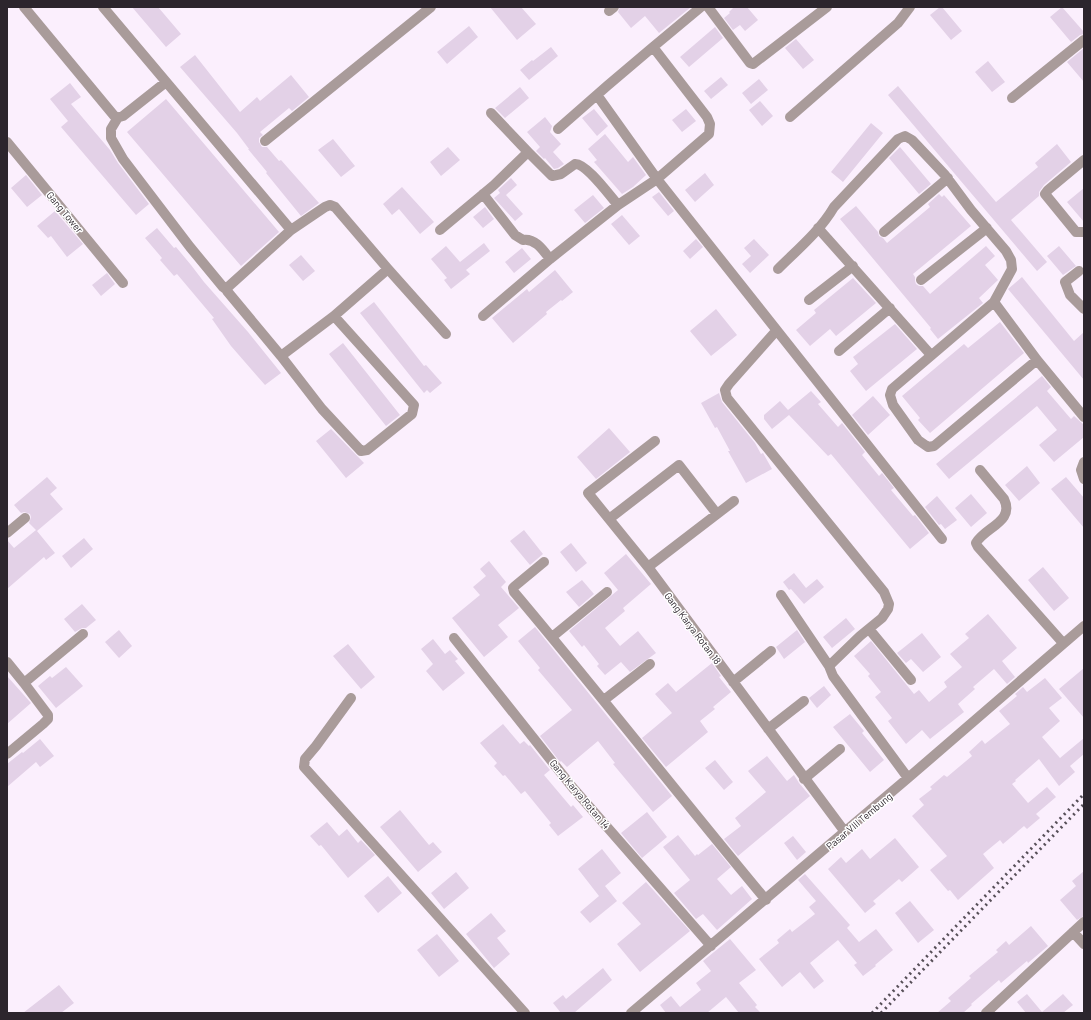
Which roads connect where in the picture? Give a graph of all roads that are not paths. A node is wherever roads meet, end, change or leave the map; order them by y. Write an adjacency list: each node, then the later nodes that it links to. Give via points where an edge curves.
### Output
1 (24, 7): 15 (street)
2 (103, 7): 10 (street)
3 (431, 7): 17 (street)
4 (701, 7): 9 (street)
5 (708, 7): 6 (street, via 753,64)
6 (827, 7)
7 (910, 7): 14 (street, via 898,23)
8 (1084, 40): 12 (street)
9 (654, 47): 11 (street); 22 (street, via 710,124 706,136)
10 (166, 82): 15 (street); 27 (street)
11 (597, 95): 16 (street); 22 (street)
12 (1012, 98)
13 (491, 113): 19 (street)
14 (790, 117)
15 (118, 119): 38 (street, via 111,129 111,138 122,159)
16 (558, 129)
17 (265, 141)
18 (7, 142): 37 (street, Gang Tower)
19 (528, 152): 23 (street); 24 (street, via 552,176 561,174 575,164 581,165)
20 (1084, 160): 30 (street, via 1045,194 1076,232)
21 (948, 178): 25 (street, via 912,140 905,136 898,139 834,207); 26 (street); 29 (street)
22 (657, 179): 24 (street); 45 (street)
23 (483, 194): 28 (street); 31 (street, via 515,235 534,242)
24 (618, 205): 31 (street)
25 (818, 228): 32 (street); 34 (street)
26 (987, 228): 36 (street); 40 (street, via 1012,260 1012,270)
27 (291, 230): 33 (street, via 325,207 336,206); 38 (street)
28 (440, 230)
29 (884, 232)
30 (1084, 232)
31 (550, 259): 44 (street)
32 (853, 266): 39 (street); 41 (street)
33 (388, 269): 43 (street); 46 (street)
34 (778, 269)
35 (1079, 271): 42 (street, via 1065,282 1070,295)
36 (921, 280)
37 (123, 283)
38 (227, 290): 49 (street)
39 (809, 300)
40 (994, 302): 48 (street); 50 (street)
41 (890, 308): 47 (street); 48 (street)
42 (1084, 309)
43 (334, 316): 49 (street); 49 (street, via 414,405 409,416 367,450 360,450 322,410)
44 (483, 316)
45 (776, 331): 61 (street); 67 (street, via 729,384 725,390 727,398 884,592 889,604 888,610)
46 (446, 334)
47 (839, 351)
48 (931, 355): 50 (street, via 895,386 890,395 918,440 928,447 939,443)
49 (281, 356)
50 (1036, 360): 51 (street)
51 (1084, 417)
52 (655, 441): 59 (street, Gang Karya Rotan 18, via 588,493)
53 (1084, 462): 55 (street, via 1081,470)
54 (980, 470): 71 (street, via 1004,499 1007,512 976,543)
55 (1084, 479)
56 (734, 501): 57 (street)
57 (717, 514): 59 (street, via 679,465); 63 (street)
58 (25, 518): 60 (street)
59 (609, 519): 63 (street, Gang Karya Rotan 18)
60 (7, 533)
61 (942, 539)
62 (544, 562): 69 (street, via 514,586 513,590)
63 (648, 567): 77 (street, Gang Karya Rotan 18)
64 (607, 592): 69 (street)
65 (781, 595): 75 (street)
66 (1084, 626): 71 (street, Pasar VIII Tembung)
67 (869, 629): 75 (street); 76 (street)
68 (83, 634): 78 (street)
69 (552, 637): 80 (street)
70 (454, 638): 92 (street, Gang Karya Rotan 14, via 573,788)
71 (1063, 643): 85 (street, Pasar VIII Tembung)
72 (771, 651): 77 (street)
73 (7, 662): 78 (street)
74 (650, 664): 80 (street)
75 (829, 666): 85 (street, via 833,676)
76 (911, 680)
77 (733, 682): 82 (street, Gang Karya Rotan 18)
78 (24, 683): 84 (street, via 46,712 48,719)
79 (351, 698): 93 (street, via 305,759 304,767)
80 (604, 700): 88 (street, via 687,806)
81 (804, 701): 82 (street)
82 (768, 729): 86 (street, Gang Karya Rotan 18)
83 (840, 749): 86 (street)
84 (7, 754)
85 (908, 778): 87 (street, Pasar VIII Tembung)
86 (804, 779): 87 (street, Gang Karya Rotan 18)
87 (845, 832): 88 (street, Pasar VIII Tembung)
88 (766, 900): 92 (street, Pasar VIII Tembung)
89 (1084, 922): 90 (street)
90 (1073, 932): 91 (street); 95 (street)
91 (1084, 944)
92 (711, 946): 94 (street, Pasar VIII Tembung)
93 (525, 1013)
94 (632, 1013)
95 (986, 1013)

